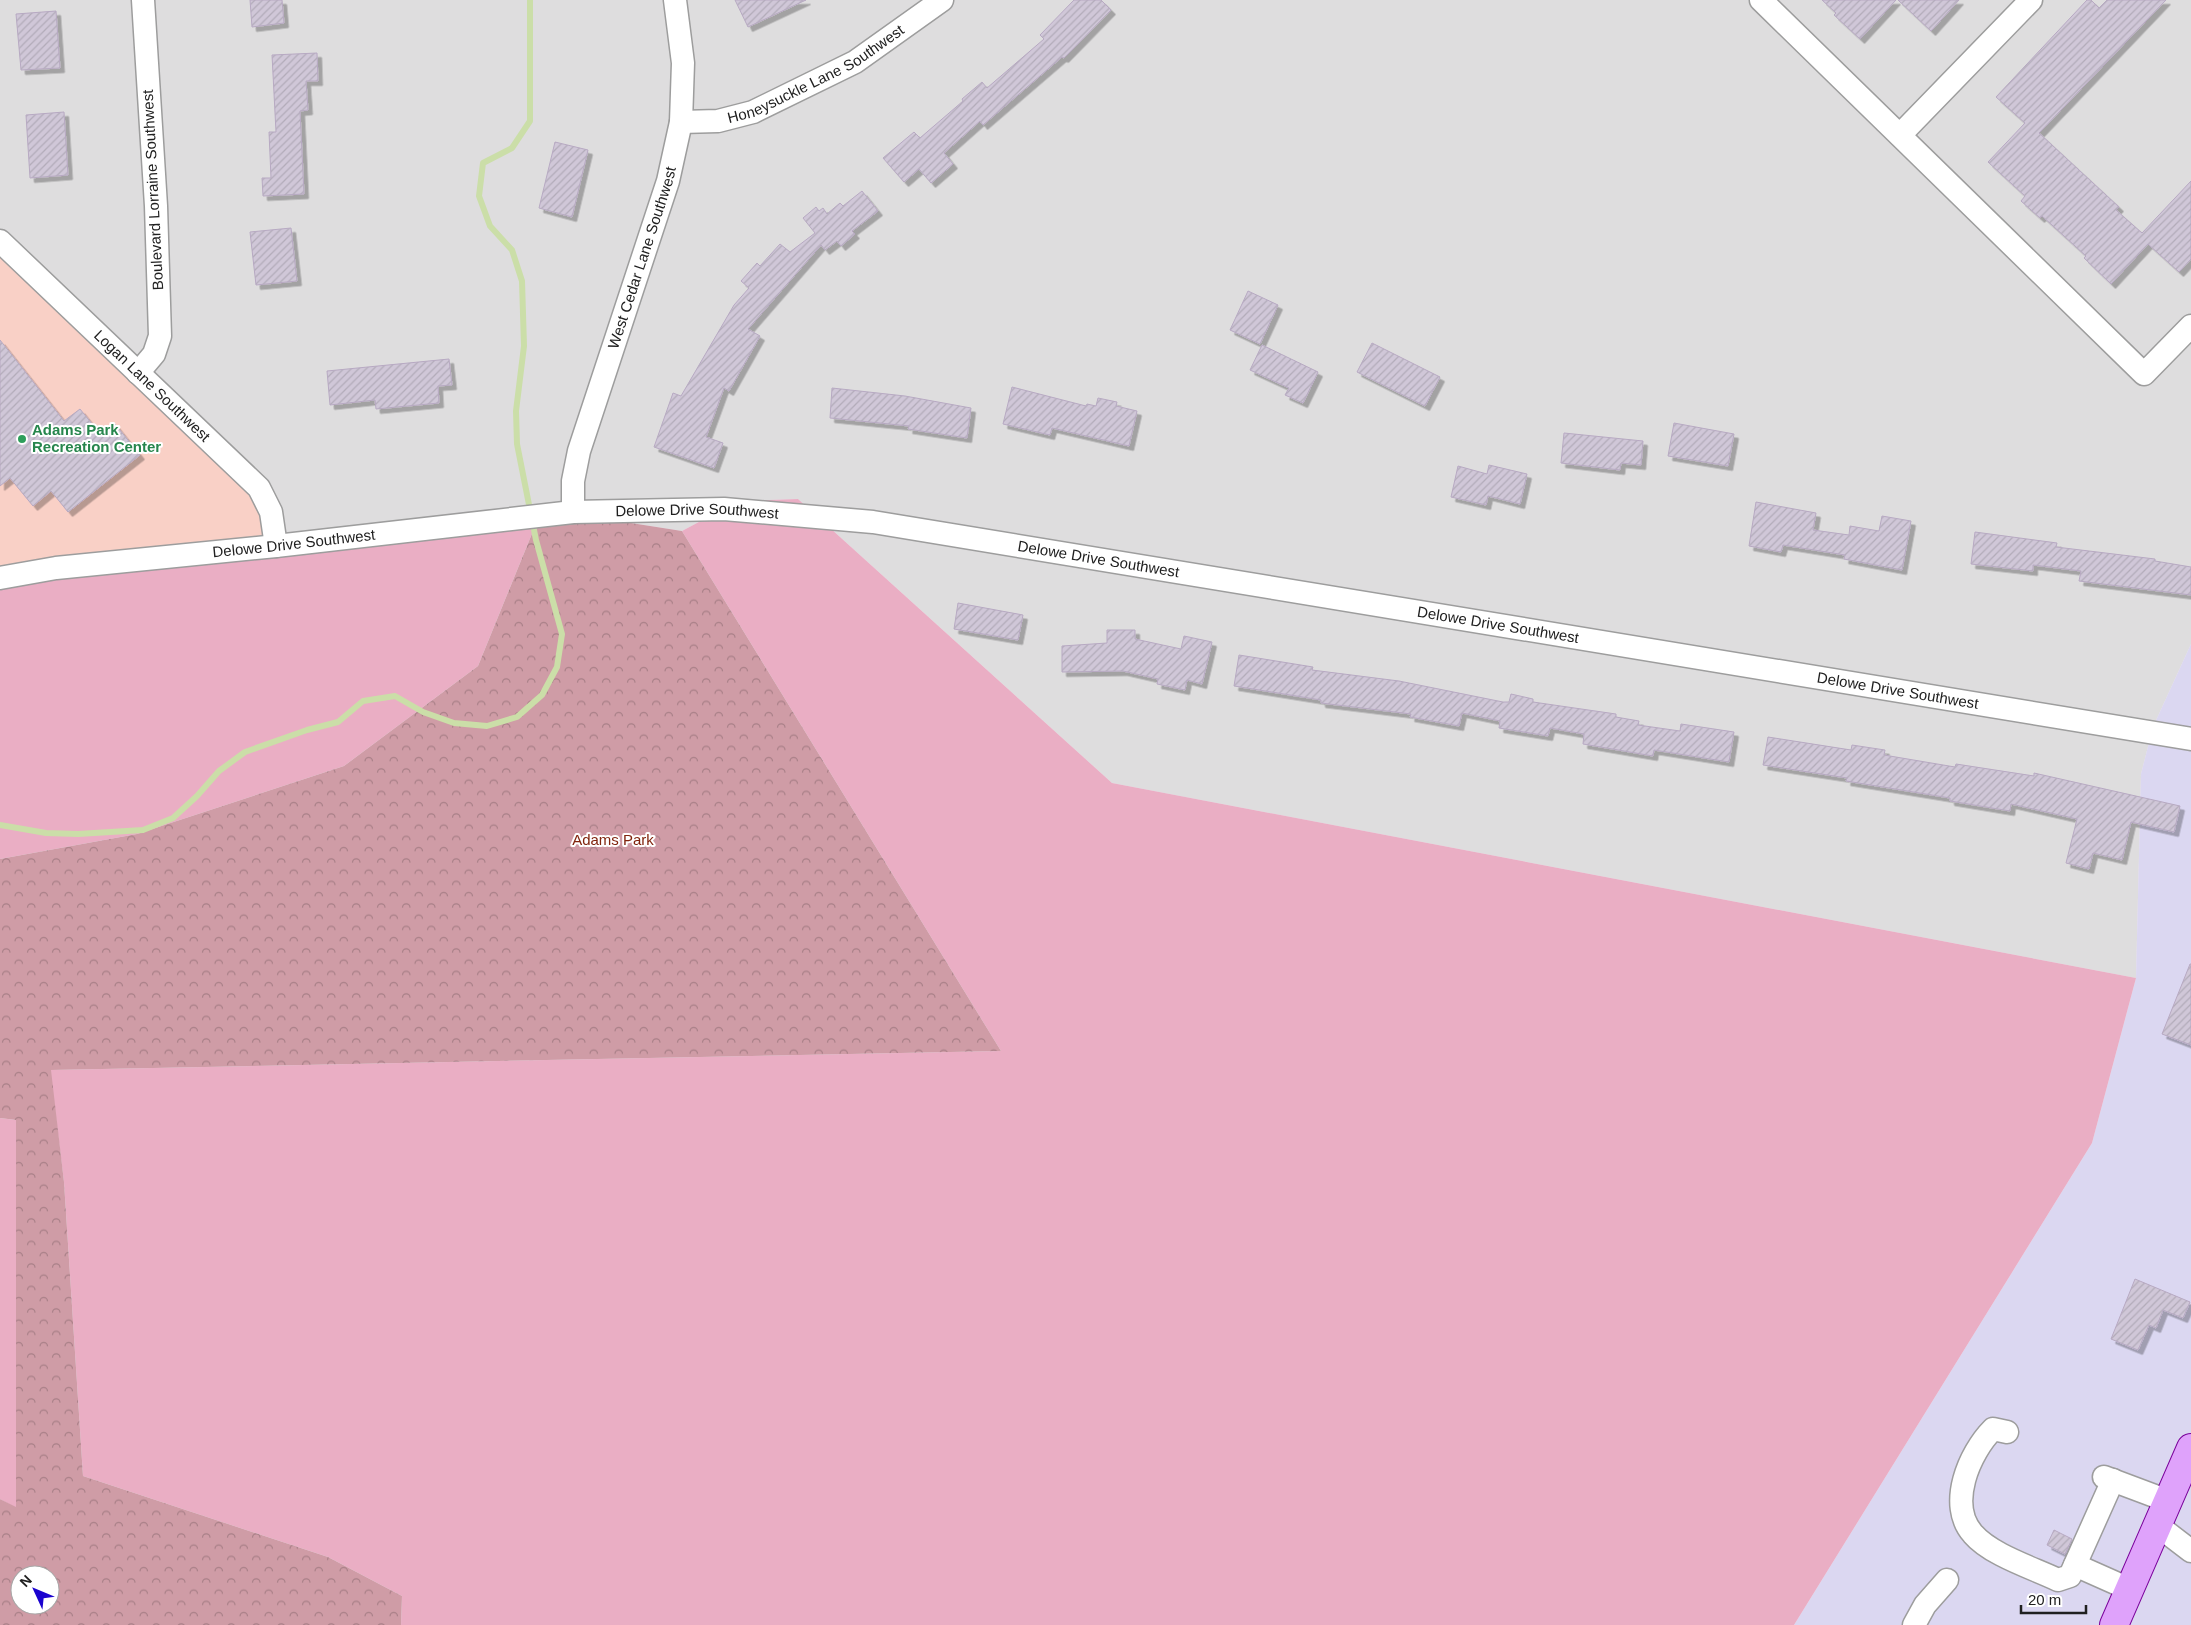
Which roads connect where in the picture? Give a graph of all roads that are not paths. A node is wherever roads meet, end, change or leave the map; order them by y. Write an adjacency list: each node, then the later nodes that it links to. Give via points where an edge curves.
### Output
1 (143, 0): 10 (street, Boulevard Lorraine Southwest, via 156,206 160,336 154,354)
2 (676, 0): 6 (street, West Cedar Lane Southwest, via 682,63)
3 (942, 0): 6 (street, Honeysuckle Lane Southwest, via 855,62 753,112 718,121)
4 (1761, 0): 7 (street)
5 (2031, 0): 7 (street)
6 (681, 122): 11 (street, West Cedar Lane Southwest, via 668,181 579,451 573,481)
7 (1900, 135): 9 (street, via 2144,374)
8 (0, 241): 10 (street, Logan Lane Southwest)
9 (2191, 326)
10 (138, 372): 12 (street, Logan Lane Southwest, via 259,488 271,512)
11 (573, 512): 12 (street, Delowe Drive Southwest); 14 (street, Delowe Drive Southwest, via 724,509 873,522)
12 (276, 546): 13 (street, Delowe Drive Southwest, via 56,568)
13 (0, 578)
14 (2191, 739)
15 (2007, 1432): 19 (street, via 1993,1429 1984,1438 1963,1482 1962,1513 1972,1534 1994,1550 2058,1580 2070,1576)
16 (2191, 1448): 17 (main road)
17 (2163, 1513): 18 (street); 19 (street, via 2108,1478); 21 (main road)
18 (2191, 1551)
19 (2075, 1565): 21 (street)
20 (1946, 1580): 22 (street, via 1925,1605)
21 (2129, 1589): 23 (main road)
22 (1914, 1625)
23 (2114, 1625)

